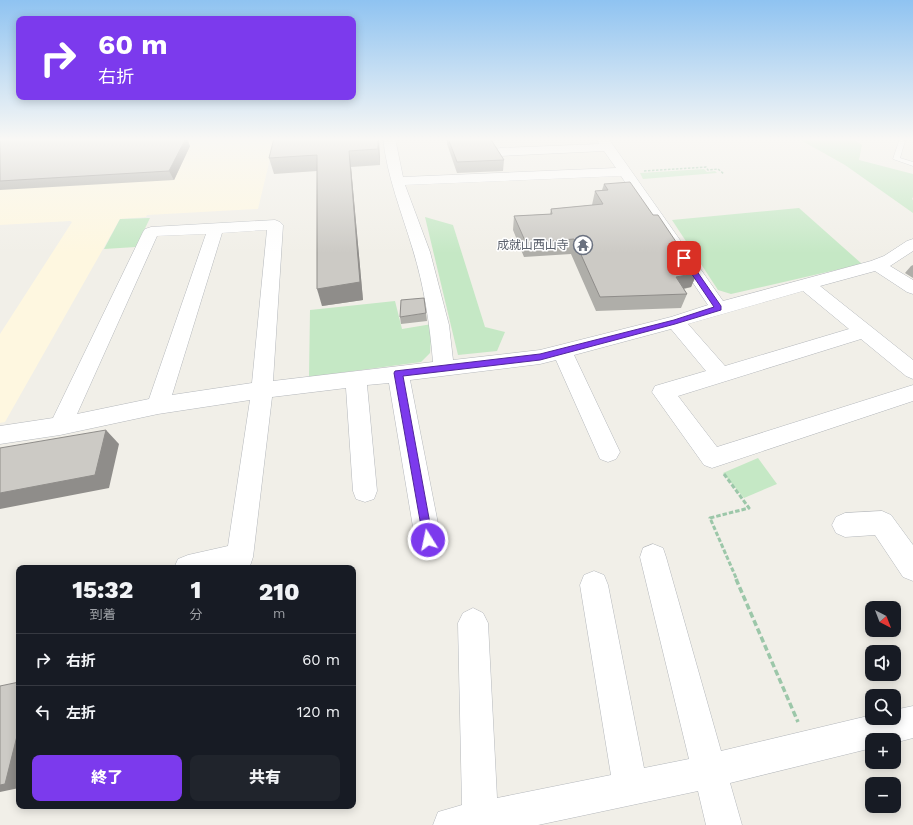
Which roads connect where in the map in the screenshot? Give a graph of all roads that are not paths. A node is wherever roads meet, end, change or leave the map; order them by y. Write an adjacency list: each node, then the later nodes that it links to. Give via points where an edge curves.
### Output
1 (396, 176): 4 (street)
2 (504, 176): 4 (street)
3 (627, 176): 10 (street)
4 (397, 181): 14 (street, via 422,252 440,325)
5 (215, 229): 19 (street, via 275,225); 21 (street); 22 (street, via 151,232)
6 (913, 244): 7 (street, via 890,260)
7 (877, 265): 8 (street); 9 (street)
8 (806, 284): 10 (street); 12 (street)
9 (913, 288)
10 (719, 308): 11 (street)
11 (675, 322): 13 (street); 17 (street)
12 (864, 331): 15 (street); 17 (street)
13 (562, 351): 14 (street, via 540,357); 24 (street)
14 (444, 368): 16 (street)
15 (913, 371)
16 (398, 373): 18 (street); 27 (street)
17 (721, 375): 20 (street, via 662,392 712,458)
18 (356, 378): 19 (street); 25 (street)
19 (262, 390): 21 (street); 29 (street, via 240,557)
20 (913, 393)
21 (158, 406): 22 (street)
22 (60, 426): 23 (street)
23 (0, 435)
24 (608, 452)
25 (365, 491)
26 (845, 525): 30 (street, via 882,523)
27 (428, 540)
28 (653, 557): 34 (street)
29 (202, 565)
30 (913, 568)
31 (594, 585): 35 (street)
32 (473, 623): 36 (street)
33 (913, 722): 34 (street)
34 (711, 771): 35 (street); 37 (street)
35 (630, 789): 36 (street)
36 (466, 822)
37 (724, 825)

